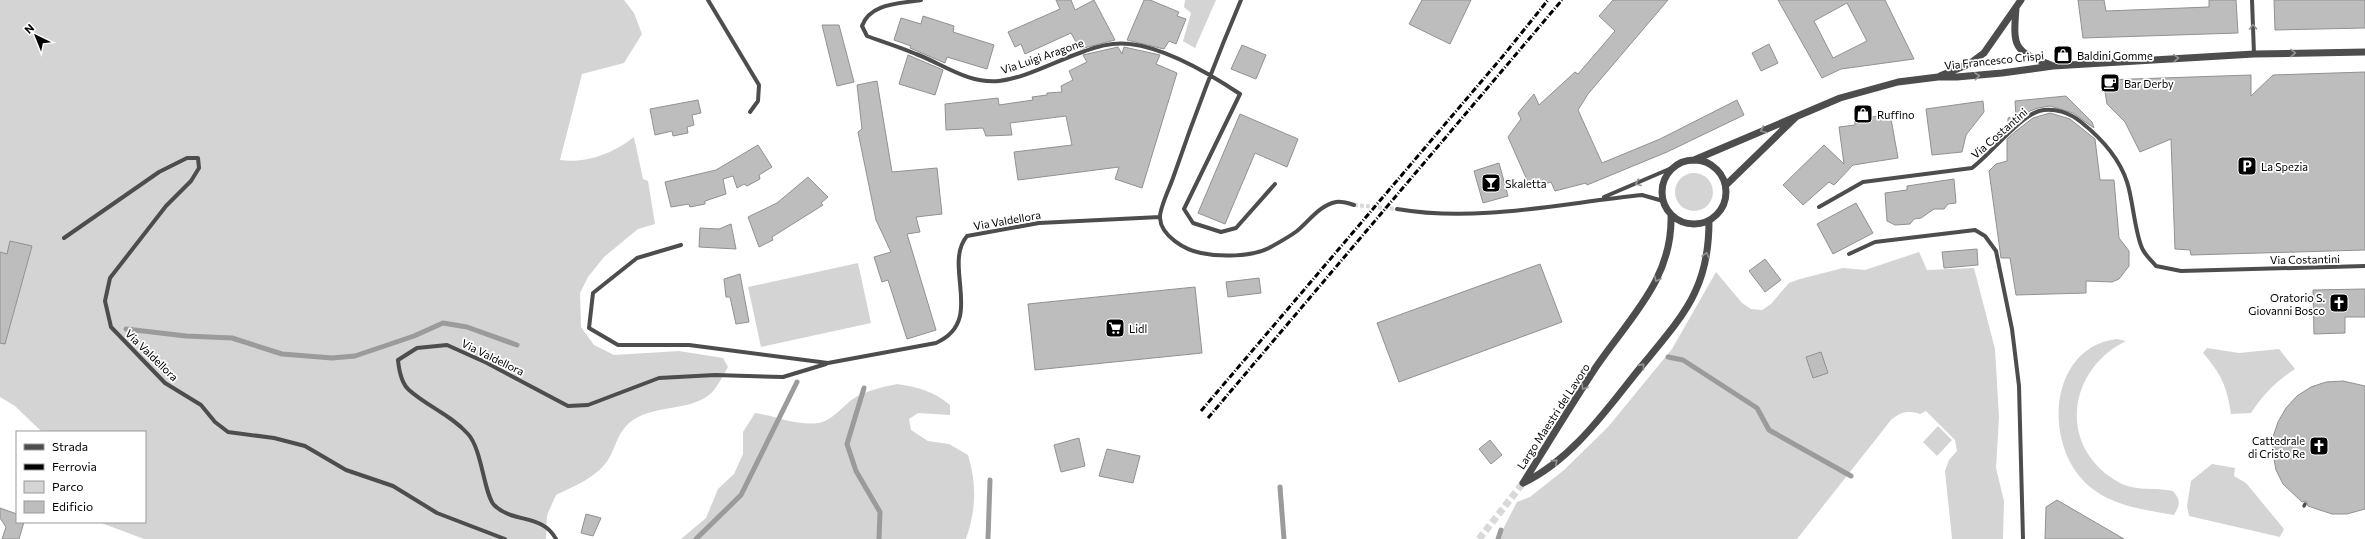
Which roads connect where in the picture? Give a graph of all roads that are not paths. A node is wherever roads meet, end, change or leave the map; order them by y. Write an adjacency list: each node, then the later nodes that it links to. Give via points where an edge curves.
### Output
1 (708, 0): 12 (street, via 759,85 758,101)
2 (921, 0): 10 (street, Via Luigi Aragone, via 876,8 867,15 862,29 867,36 974,80 999,81 1085,51 1128,44 1148,48)
3 (1241, 0): 10 (street)
4 (2021, 0): 6 (street)
5 (2252, 0): 8 (street, one-way to 5)
6 (2016, 7): 9 (street, via 2014,31 2017,45 2026,56); 11 (street, via 1984,54 1969,64)
7 (2365, 52): 8 (street, Via Francesco Crispi, one-way to 7)
8 (2254, 54): 9 (street, Via Francesco Crispi, one-way to 8)
9 (2053, 66): 11 (street, Via Francesco Crispi, one-way to 9)
10 (1210, 74): 16 (street, via 1240,94 1184,210 1192,223 1221,232 1236,228); 24 (street)
11 (1938, 77): 13 (street, Via Francesco Crispi, via 1898,82 1840,98)
12 (750, 112)
13 (1799, 114): 14 (street, Via Francesco Crispi, one-way to 14); 17 (street, Via Francesco Crispi)
14 (1694, 160): 15 (street); 17 (street, via 1713,166)
15 (1674, 167): 18 (street, one-way to 18); 19 (street, via 1663,182)
16 (1275, 184)
17 (1726, 185): 25 (street, via 1722,208)
18 (1600, 199): 19 (street, via 1642,195); 22 (street, via 1506,212 1421,212)
19 (1663, 201): 23 (street)
20 (1354, 204): 24 (street, via 1330,204 1296,231 1267,249 1234,256 1216,256 1187,250 1170,236)
21 (1819, 207): 29 (street, Via Costantini, via 1863,182 1972,168 1985,159 2020,124 2039,111 2057,110 2076,118 2097,135 2114,155 2127,181 2142,249 2156,266 2181,271)
22 (1397, 209)
23 (1671, 215): 25 (street, via 1688,224); 25 (street, Largo Maestri del Lavoro, one-way to 25, via 1671,234 1665,262 1651,293 1596,368 1523,483 1540,475 1568,450 1665,338 1696,292 1709,243)
24 (1160, 217): 30 (street, Via Valdellora, via 1039,223 967,236 961,248 961,304 958,326 949,337 936,343)
25 (1709, 221)
26 (64, 238): 31 (street, Via Valdellora, via 159,172 187,158 198,158 199,168 191,181 166,206 110,278 104,300 111,327 164,383 201,405 215,422 228,432 274,438 305,446 346,470 393,486 437,514)
27 (682, 245): 30 (street, Via Valdellora, via 637,258 593,292 589,328 618,345 689,345)
28 (1849, 254): 33 (street, via 1875,242 1975,230 1985,236 1996,251 2012,329 2019,386)
29 (2365, 266)
30 (828, 363): 32 (street, Via Valdellora, via 783,377 715,375 659,378 588,405 568,406 447,345 417,348 398,360 399,374 408,390 446,413 470,435 480,458 493,504 507,516 529,520 550,529)
31 (505, 539)
32 (556, 539)
33 (2023, 539)

